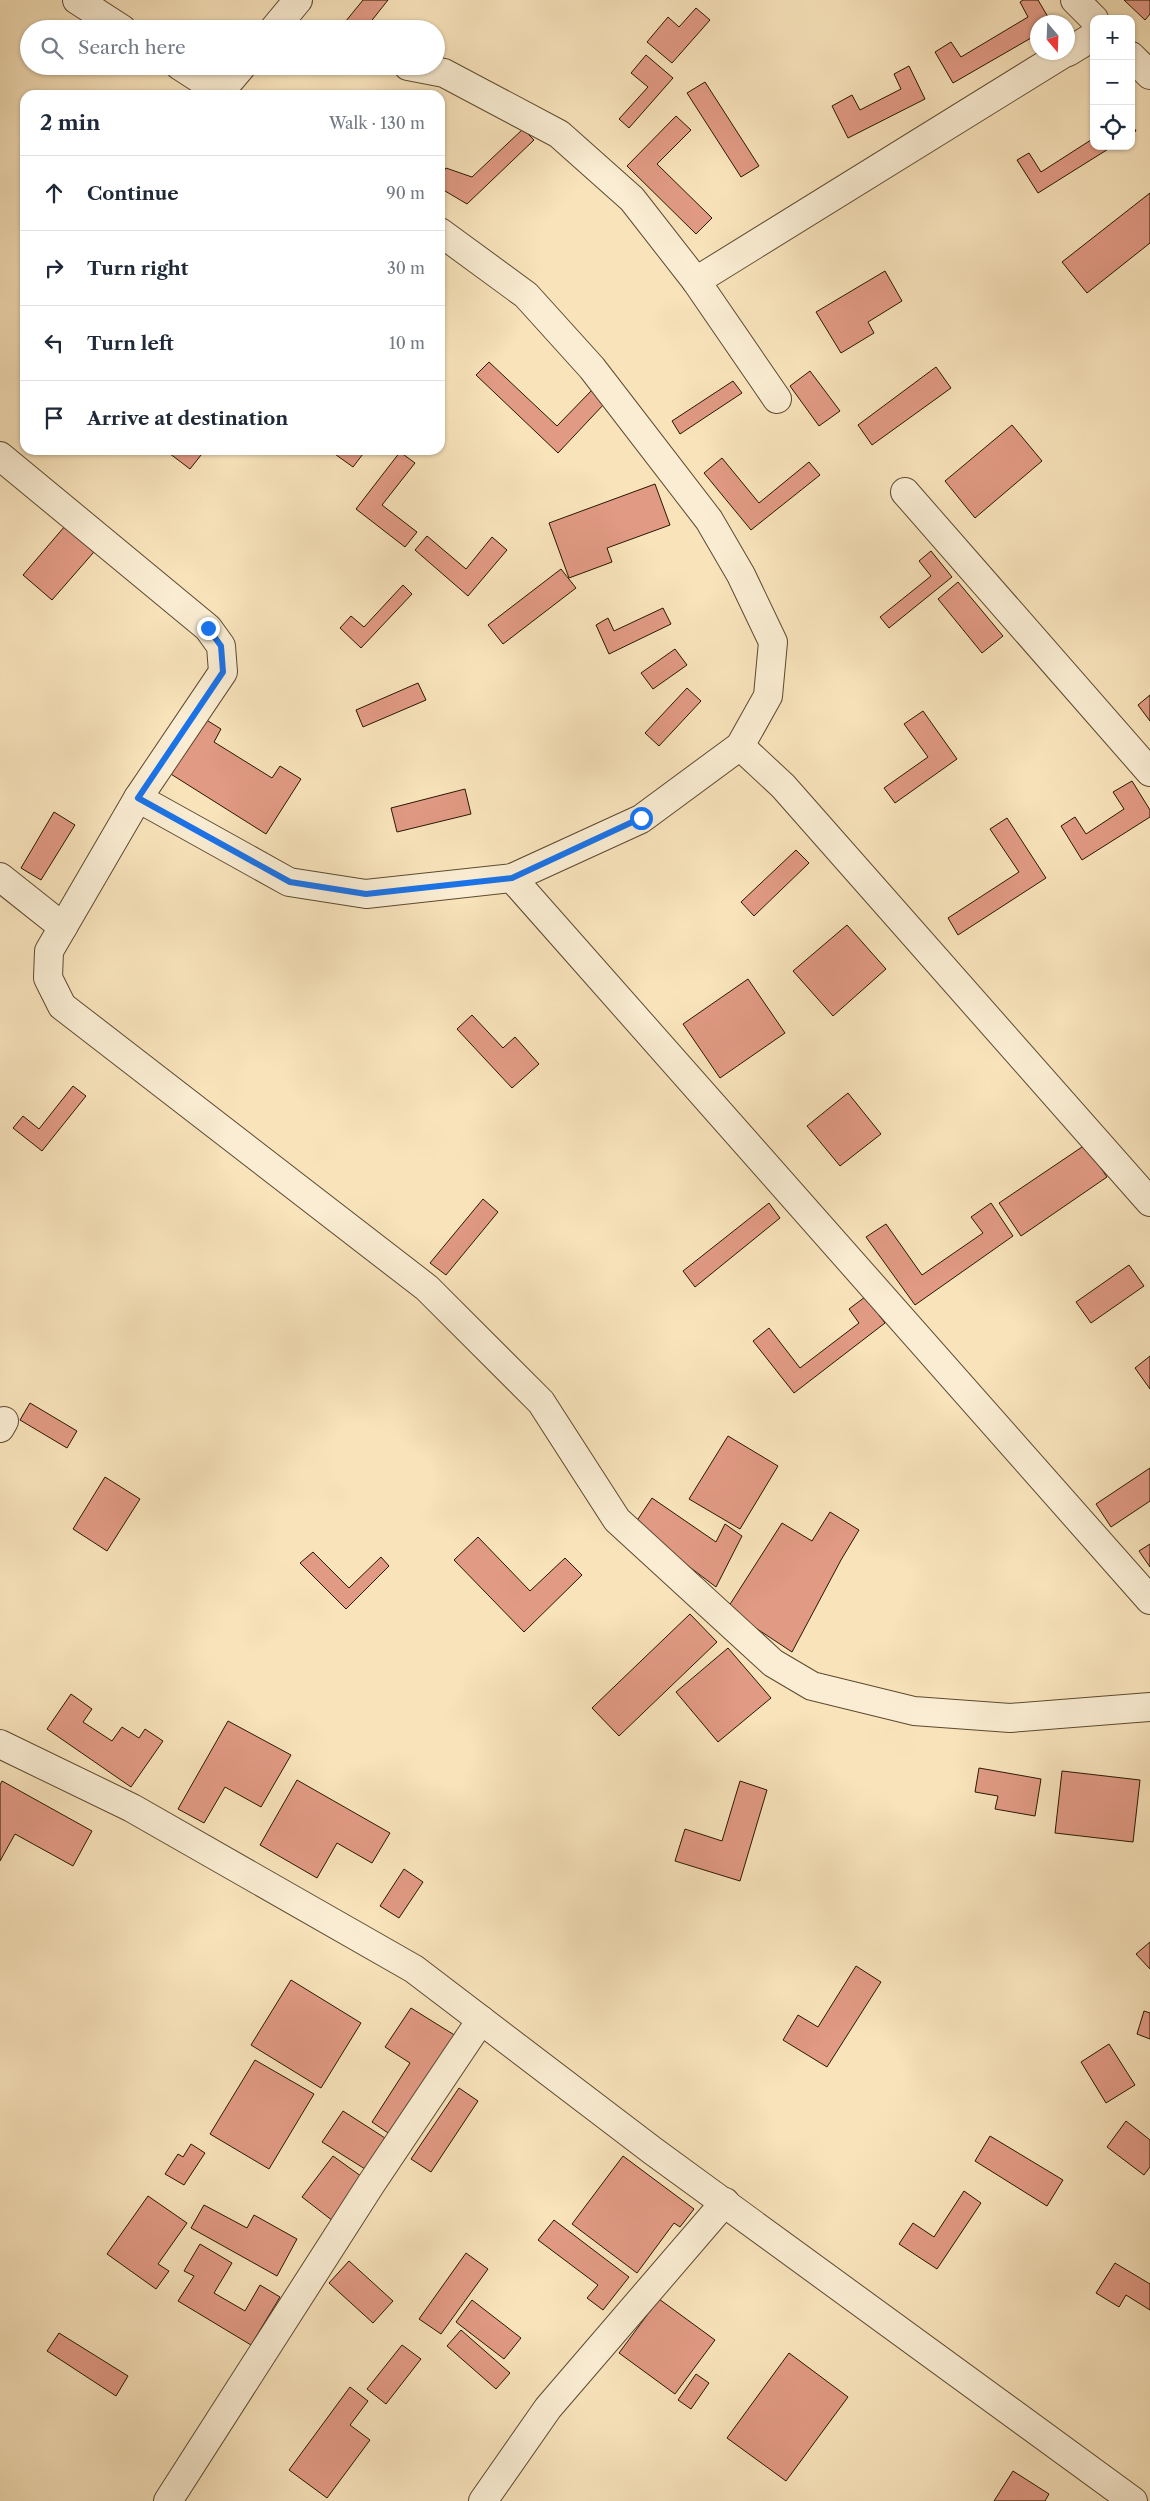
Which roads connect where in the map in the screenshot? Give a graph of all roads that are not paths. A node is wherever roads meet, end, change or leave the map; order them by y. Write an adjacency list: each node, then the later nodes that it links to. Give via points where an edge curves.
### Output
1 (77, 0): 5 (street)
2 (298, 0): 6 (street)
3 (1075, 0): 4 (street)
4 (1090, 15)
5 (108, 20)
6 (281, 20)
7 (1090, 38): 8 (street)
8 (1075, 47)
9 (1054, 60): 18 (street)
10 (1135, 60): 14 (street)
11 (445, 74): 18 (street, via 559,134 632,199)
12 (194, 75): 15 (street)
13 (236, 75): 16 (street)
14 (1150, 75)
15 (218, 90)
16 (225, 90)
17 (445, 236): 22 (street, via 526,295 592,368 709,520 741,575 773,642 768,696)
18 (696, 282): 19 (street)
19 (778, 399)
20 (0, 456): 24 (street, via 208,628 221,646 223,672)
21 (906, 492): 23 (street)
22 (740, 746): 26 (street, via 641,818); 28 (street, via 783,786)
23 (1150, 772)
24 (138, 798): 26 (street, via 290,882 366,894); 27 (street)
25 (0, 877): 27 (street)
26 (512, 878): 29 (street)
27 (63, 927): 30 (street, via 49,951 48,978 62,1006 427,1288 541,1402 617,1520 773,1664 812,1686 914,1711 1010,1718)
28 (1150, 1202)
29 (1150, 1600)
30 (1150, 1707)
31 (0, 1744): 32 (street, via 132,1808 414,1969)
32 (481, 2020): 33 (street); 34 (street, via 370,2184)
33 (725, 2202): 35 (street, via 548,2408); 36 (street)
34 (168, 2501)
35 (483, 2501)
36 (1133, 2501)

